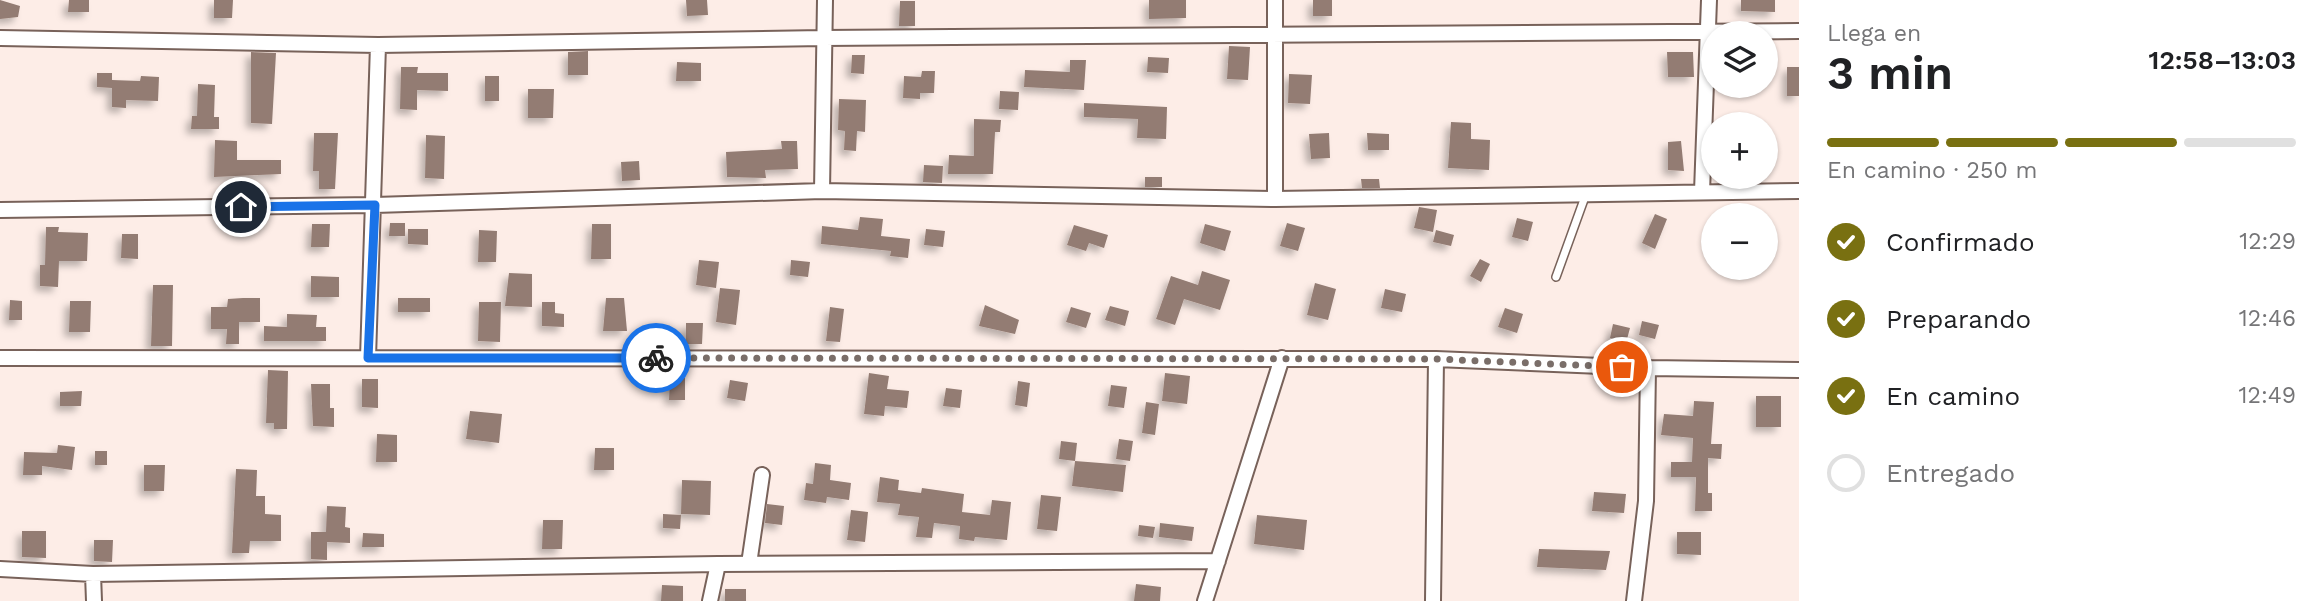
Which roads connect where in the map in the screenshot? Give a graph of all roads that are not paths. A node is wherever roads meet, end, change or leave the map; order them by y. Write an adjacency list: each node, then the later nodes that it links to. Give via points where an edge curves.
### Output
1 (825, 0): 10 (street)
2 (1275, 0): 8 (street)
3 (1709, 0): 4 (street)
4 (1708, 21)
5 (1701, 31): 8 (street)
6 (1778, 31): 7 (street)
7 (1799, 31)
8 (1274, 34): 10 (street); 17 (street)
9 (0, 38): 11 (street)
10 (823, 38): 11 (street); 13 (street)
11 (378, 45): 18 (street)
12 (1705, 98): 15 (street)
13 (822, 191): 17 (street); 18 (street)
14 (1799, 191): 15 (street)
15 (1702, 192): 16 (street)
16 (1586, 194): 17 (street); 20 (lane)
17 (1275, 199)
18 (375, 205): 19 (street); 22 (street)
19 (0, 210)
20 (1556, 277)
21 (0, 358): 22 (street)
22 (368, 358): 23 (street)
23 (1282, 358): 24 (street); 28 (street)
24 (1436, 359): 25 (street); 36 (street)
25 (1648, 368): 26 (street); 37 (street, via 1646,501)
26 (1799, 370)
27 (762, 475): 30 (street)
28 (1218, 561): 30 (street); 35 (street)
29 (718, 564): 30 (street); 32 (street); 34 (street)
30 (749, 564)
31 (0, 569): 32 (street)
32 (93, 575): 33 (street)
33 (94, 601)
34 (710, 601)
35 (1205, 601)
36 (1433, 601)
37 (1634, 601)

